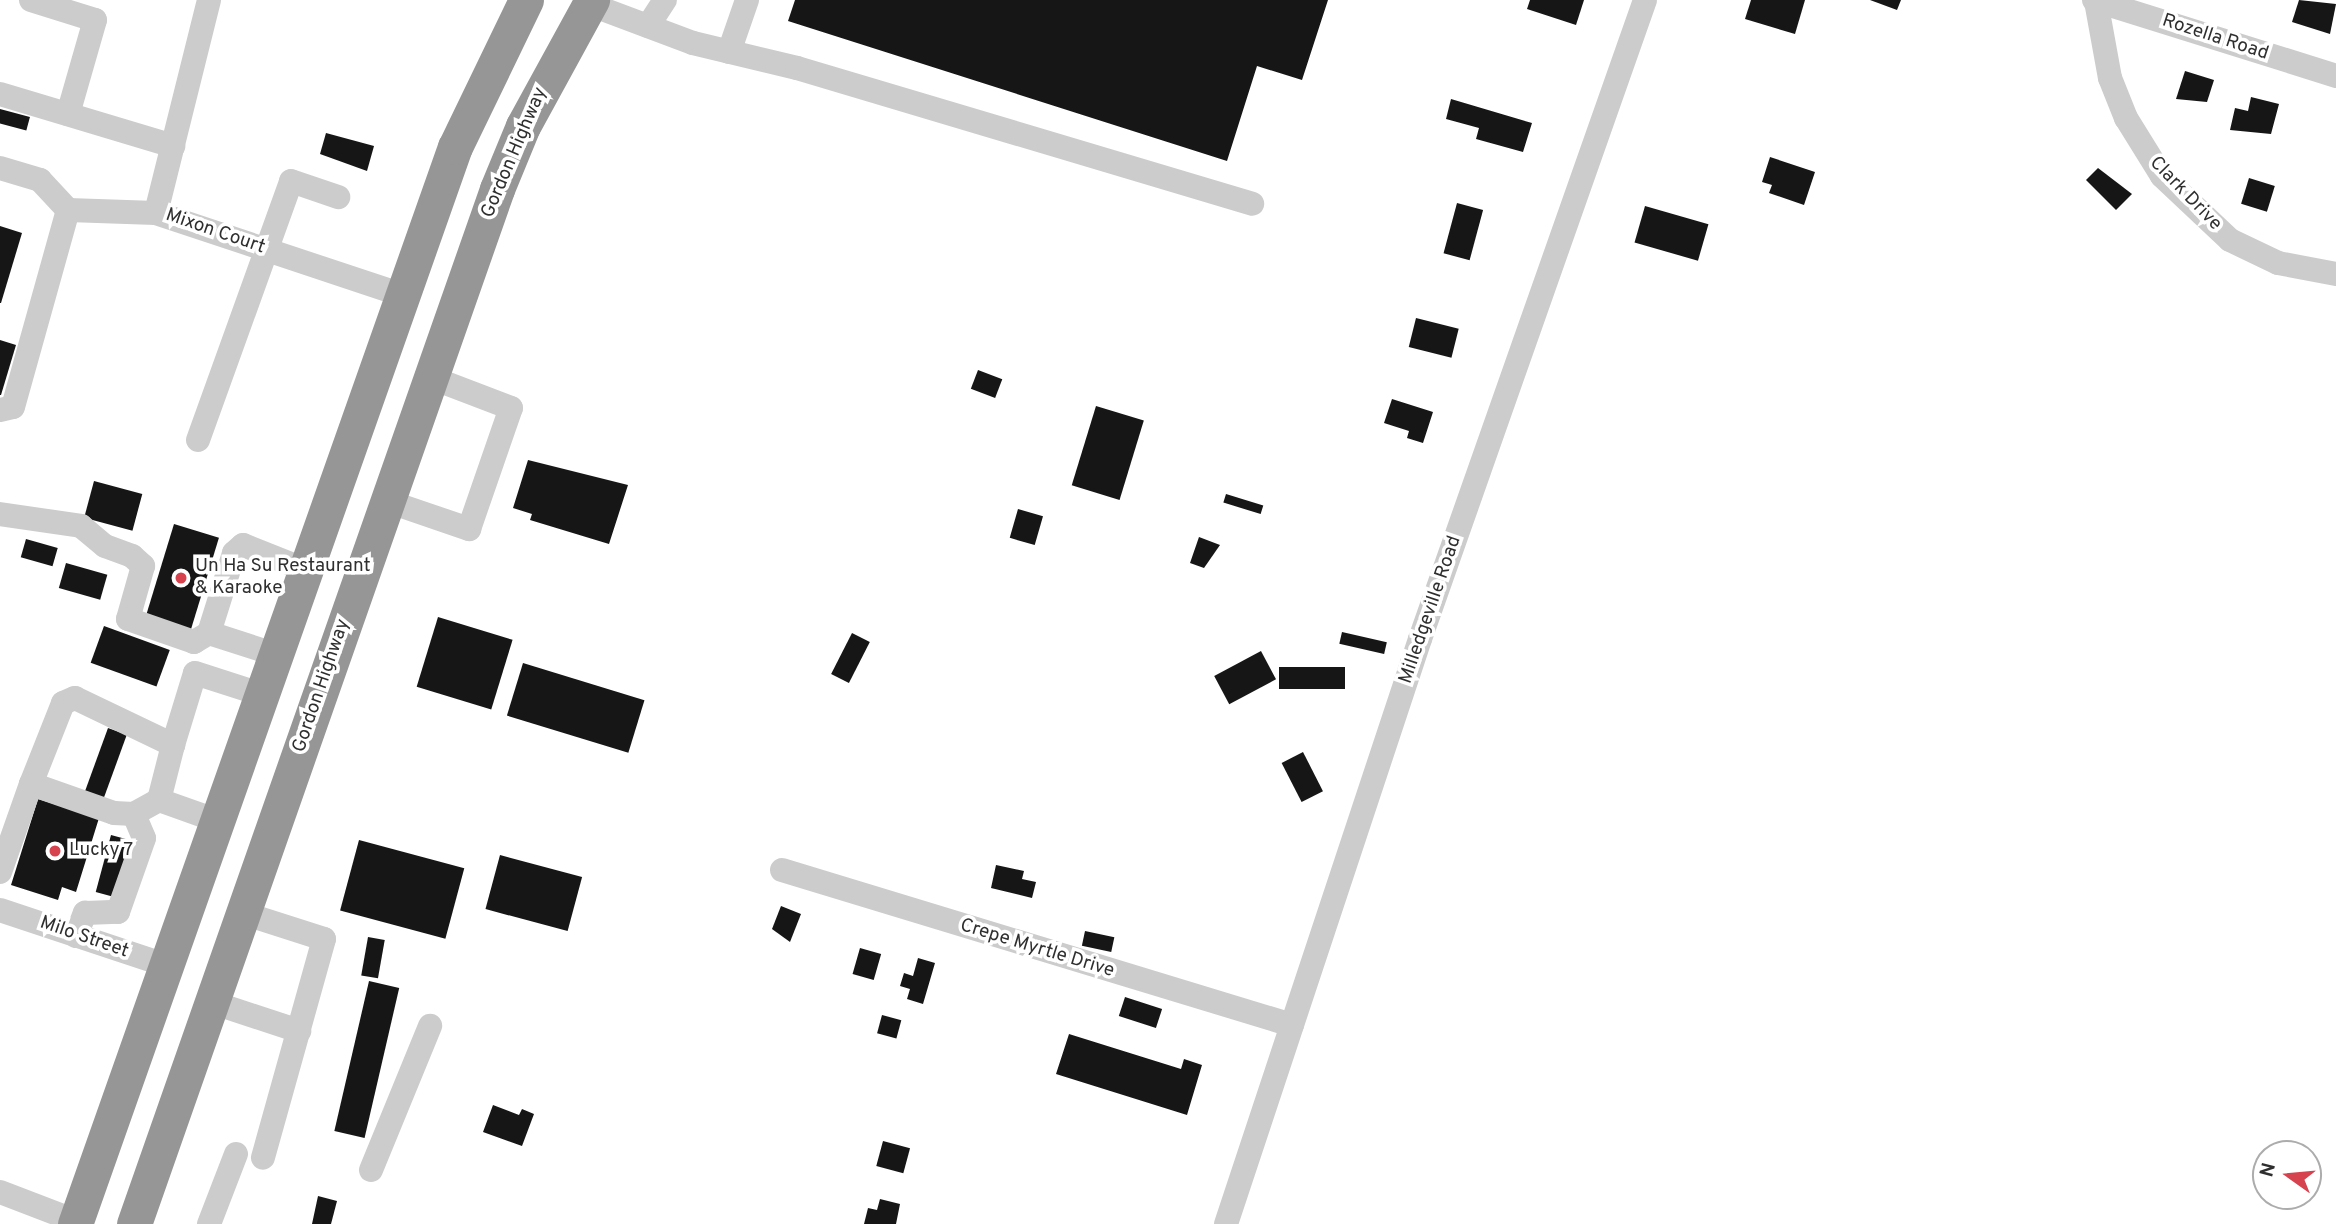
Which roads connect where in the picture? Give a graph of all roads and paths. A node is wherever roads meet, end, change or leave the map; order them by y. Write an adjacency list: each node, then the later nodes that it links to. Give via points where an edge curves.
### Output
1 (31, 0): 13 (street, via 95,20)
2 (209, 0): 14 (street, Mixon Court)
3 (526, 0): 22 (highway, via 455,147)
4 (665, 0): 9 (street)
5 (747, 0): 10 (street)
6 (1645, 0): 44 (street, Milledgeville Road, via 1420,639)
7 (2095, 0): 11 (street, Rozella Road); 21 (street, Clark Drive, via 2110,78 2126,118 2162,176 2230,240 2278,263)
8 (591, 2): 9 (street); 23 (highway, Gordon Highway, via 523,126)
9 (648, 26): 10 (street)
10 (729, 52): 17 (street)
11 (2336, 76)
12 (0, 94): 13 (street)
13 (68, 114): 14 (street)
14 (173, 146): 19 (street, Mixon Court)
15 (0, 168): 18 (street, via 40,180)
16 (338, 197): 20 (street, via 291,181)
17 (1252, 204)
18 (68, 210): 19 (street); 24 (street, via 13,407)
19 (156, 213): 20 (street, Mixon Court)
20 (269, 250): 22 (street, Mixon Court); 25 (street)
21 (2336, 275)
22 (401, 295): 28 (highway)
23 (430, 377): 26 (highway, Gordon Highway); 26 (street, via 510,408 469,529)
24 (0, 410)
25 (198, 440)
26 (387, 501): 40 (highway, Gordon Highway)
27 (0, 514): 29 (street, via 81,526 143,566 128,619 194,642)
28 (306, 570): 29 (street, via 243,545 234,553); 30 (highway)
29 (209, 633): 30 (street)
30 (277, 654): 31 (highway)
31 (262, 695): 32 (street, via 195,673); 36 (highway)
32 (173, 745): 33 (street, via 75,698 63,703); 34 (street)
33 (31, 784): 35 (street, via 114,813); 38 (street)
34 (159, 800): 35 (street); 36 (street)
35 (134, 814): 41 (street, via 144,838 118,912 85,913)
36 (218, 821): 42 (highway)
37 (782, 870): 44 (street, Crepe Myrtle Drive)
38 (0, 872)
39 (0, 910): 41 (street, Milo Street)
40 (243, 914): 43 (highway, Gordon Highway); 46 (street, via 324,939)
41 (76, 936): 42 (street, Milo Street)
42 (168, 966): 51 (highway)
43 (211, 1002): 46 (street); 52 (highway, Gordon Highway)
44 (1292, 1025): 54 (street, Milledgeville Road)
45 (430, 1026): 49 (street)
46 (299, 1031): 48 (street)
47 (236, 1154): 53 (street)
48 (263, 1158)
49 (371, 1170)
50 (0, 1192): 51 (street)
51 (76, 1223)
52 (134, 1224)
53 (209, 1224)
54 (1226, 1224)

